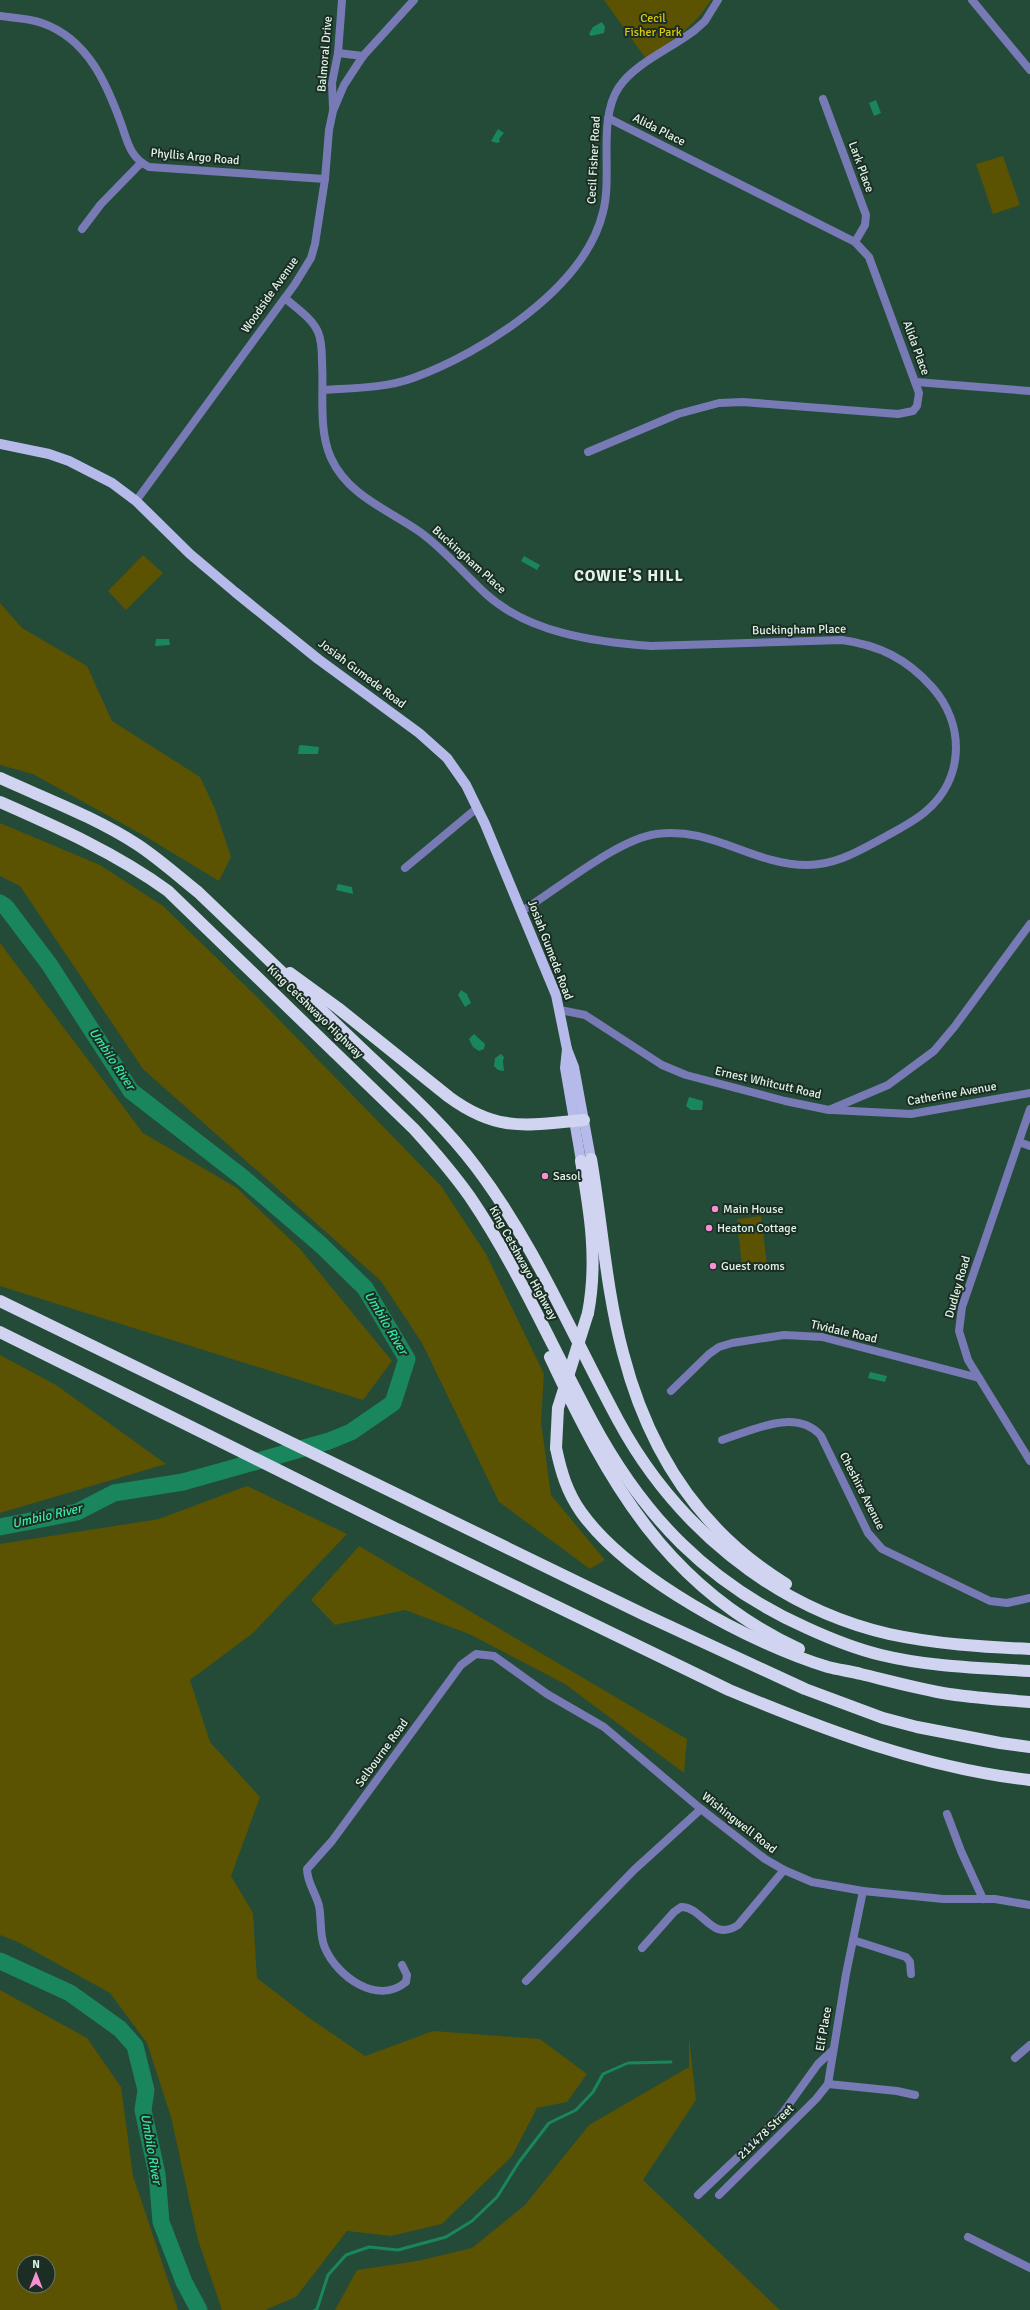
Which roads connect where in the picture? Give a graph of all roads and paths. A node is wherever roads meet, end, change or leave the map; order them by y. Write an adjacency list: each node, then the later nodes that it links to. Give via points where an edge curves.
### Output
1 (342, 0): 6 (street, Balmoral Drive)
2 (414, 0): 7 (street, Woodside Avenue)
3 (718, 0): 11 (street, Cecil Fisher Road, via 696,30 630,73 610,104)
4 (972, 0): 8 (street)
5 (0, 16): 12 (street, Phyllis Argo Road, via 43,23 71,40 91,60 111,97 131,152)
6 (338, 53): 7 (street); 10 (street, Balmoral Drive, via 332,83)
7 (363, 56): 10 (street, Woodside Avenue, via 344,84)
8 (1030, 70)
9 (824, 98): 15 (street, Lark Place, via 866,215 865,225)
10 (333, 111): 13 (street, Woodside Avenue)
11 (608, 118): 15 (street, Alida Place); 18 (street, Cecil Fisher Road, via 603,213 588,248 558,286 522,317 470,351 441,366 412,378 366,387)
12 (141, 163): 13 (street, Phyllis Argo Road, via 149,168); 14 (street, via 101,204)
13 (325, 179): 16 (street, Woodside Avenue, via 311,258)
14 (82, 229)
15 (855, 242): 17 (street, Alida Place, via 869,257)
16 (285, 298): 18 (street, Buckingham Place, via 308,318 318,332 322,351); 22 (street, Woodside Avenue)
17 (916, 382): 19 (street); 21 (street, Alida Place, via 919,393 917,406 913,411 906,413 742,402 719,403 678,414)
18 (324, 390): 27 (street, Buckingham Place, via 326,440 331,458 341,475 359,493 436,545 487,595 513,614 567,633 628,644 842,640 875,646 902,660 923,676 944,702 951,717 957,739 956,760 954,770 940,796 916,819 855,853 826,863 791,864 768,860 697,834 654,834 617,848)
19 (1030, 391)
20 (0, 444): 22 (main road, Josiah Gumede Road, via 49,454 68,461 112,483)
21 (588, 452)
22 (136, 501): 25 (main road, Josiah Gumede Road, via 190,554 235,592 318,659 419,733 447,758 466,785)
23 (0, 778): 29 (highway, King Cetshwayo Highway, via 98,823 136,844 164,863 198,892)
24 (0, 802): 38 (highway, King Cetshwayo Highway, via 99,847 168,891 414,1129 470,1197)
25 (477, 808): 26 (street); 27 (main road, Josiah Gumede Road)
26 (405, 868)
27 (522, 911): 30 (main road, Josiah Gumede Road)
28 (1030, 924): 33 (street, Ernest Whitcutt Road, via 934,1051 888,1085)
29 (266, 957): 34 (highway, via 306,983 464,1108 503,1124 536,1126); 46 (highway, King Cetshwayo Highway, via 419,1103 475,1165 525,1238 632,1445 681,1511 719,1548 746,1569 785,1593 840,1619 866,1628)
30 (560, 1010): 33 (street, Ernest Whitcutt Road, via 585,1015 662,1065 686,1075); 34 (main road, Josiah Gumede Road, via 566,1049 565,1068)
31 (1030, 1093): 33 (street, Catherine Avenue, via 911,1114)
32 (1030, 1109): 35 (street, Dudley Road)
33 (829, 1110)
34 (579, 1120): 37 (main road, Josiah Gumede Road)
35 (1019, 1142): 36 (street); 41 (street, Dudley Road, via 960,1321 963,1348)
36 (1030, 1146)
37 (586, 1160): 46 (highway, via 622,1352 649,1432 686,1492 748,1558 776,1578 824,1605); 50 (highway, bridge, via 592,1224 593,1287 588,1313 560,1402 556,1428 556,1448 561,1474 569,1493 599,1534 632,1563 672,1592 760,1641 829,1667)
38 (508, 1260): 49 (highway, King Cetshwayo Highway, via 592,1422 617,1464 649,1509 673,1537 701,1563 756,1603 851,1646 880,1655 938,1664); 50 (highway, via 520,1293 596,1452 663,1548 693,1579 745,1619 791,1645)
39 (0, 1301): 52 (highway, via 645,1615 805,1689 883,1718 917,1727 1000,1744)
40 (1, 1332): 53 (highway, via 688,1671 782,1713 881,1749 935,1764)
41 (980, 1378): 42 (street, Tividale Road, via 822,1337 784,1335 719,1347); 44 (street, Dudley Road)
42 (670, 1391)
43 (722, 1440): 45 (street, Cheshire Avenue, via 782,1423 794,1422 809,1426 820,1436 868,1533 882,1549 990,1602 1007,1603)
44 (1030, 1461)
45 (1030, 1598)
46 (920, 1640): 47 (highway, King Cetshwayo Highway)
47 (1030, 1649)
48 (476, 1654): 54 (street, Wishingwell Road, via 494,1656 547,1694 604,1727); 62 (street, Selbourne Road, via 461,1665 332,1841 307,1869 308,1881 319,1906 324,1947 338,1970 346,1978 362,1986 387,1991 394,1990 406,1982 407,1975)
49 (1030, 1671)
50 (859, 1674): 51 (highway, via 950,1694)
51 (1030, 1702)
52 (1030, 1747)
53 (1030, 1780)
54 (701, 1809): 56 (street, Wishingwell Road, via 765,1859); 64 (street, via 634,1870)
55 (947, 1814): 58 (street)
56 (784, 1870): 57 (street, Wishingwell Road, via 812,1882); 61 (street, via 732,1929 716,1929 690,1909 681,1907)
57 (863, 1891): 58 (street, Wishingwell Road, via 936,1899); 60 (street, Elf Place)
58 (983, 1899): 59 (street, Wishingwell Road)
59 (1030, 1905)
60 (853, 1940): 63 (street, via 906,1957 910,1962); 66 (street, Elf Place)
61 (642, 1948)
62 (402, 1965)
63 (911, 1974)
64 (526, 1981)
65 (1030, 2045): 67 (street)
66 (833, 2050): 68 (street, Elf Place); 70 (street, via 818,2064 779,2118)
67 (1015, 2058)
68 (828, 2084): 69 (street, via 897,2090); 71 (street, 211478 Street, via 816,2099)
69 (916, 2095)
70 (698, 2195)
71 (718, 2195)
72 (968, 2237): 73 (street)
73 (1030, 2268)

